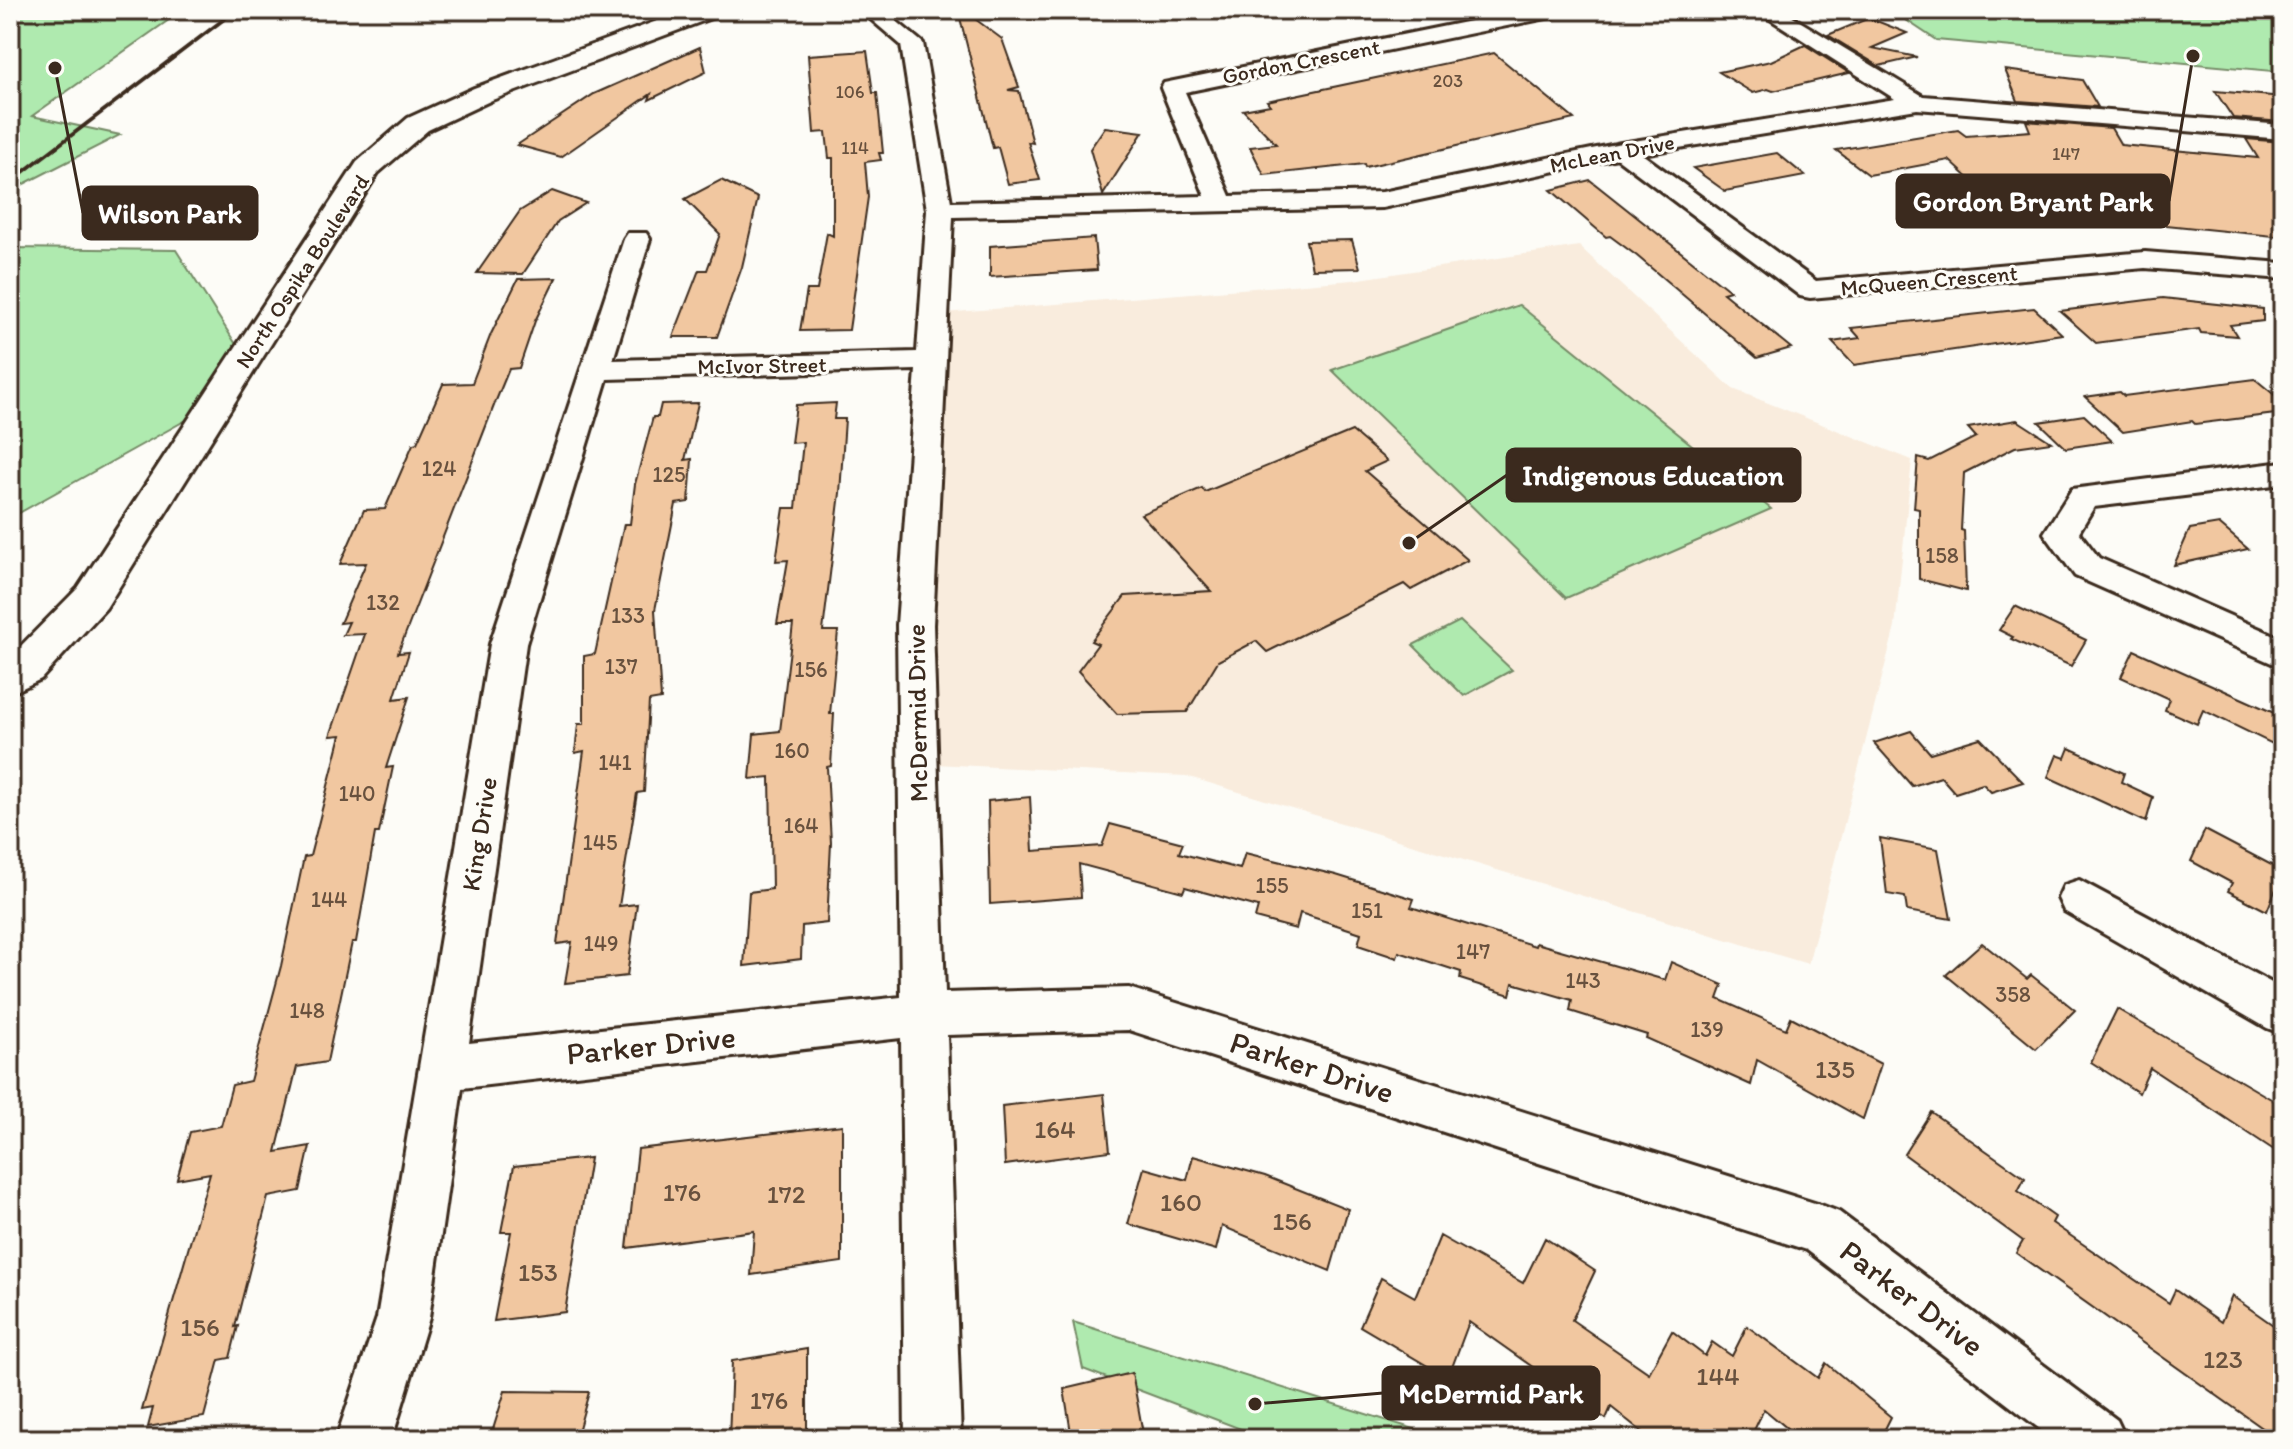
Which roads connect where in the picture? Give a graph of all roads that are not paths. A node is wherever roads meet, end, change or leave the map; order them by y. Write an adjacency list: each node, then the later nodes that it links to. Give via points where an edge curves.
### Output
1 (710, 10): 16 (street, North Ospika Boulevard, via 470,100 418,124 367,168 92,598 26,668)
2 (870, 10): 9 (street, McDermid Drive, via 912,43)
3 (1556, 10): 8 (street, Gordon Crescent, via 1172,88)
4 (1766, 10): 5 (street)
5 (1917, 102): 6 (street, McLean Drive); 7 (street, McLean Drive)
6 (2283, 132)
7 (1621, 150): 8 (street, McLean Drive, via 1382,200); 11 (street, McQueen Crescent, via 1810,290 2145,260)
8 (1221, 204): 9 (street, McLean Drive)
9 (940, 210): 12 (street, McDermid Drive)
10 (637, 239): 13 (street, King Drive)
11 (2283, 271)
12 (930, 361): 13 (street, McIvor Street); 19 (street, McDermid Drive, via 915,625)
13 (595, 370): 20 (street, King Drive, via 508,644)
14 (2283, 473): 15 (street, via 2084,497 2061,533 2087,567)
15 (2283, 654)
16 (10, 678)
17 (2079, 898): 18 (street)
18 (2283, 1013)
19 (924, 1015): 20 (street, Parker Drive); 22 (street, McDermid Drive); 23 (street, Parker Drive, via 1129,1009 1821,1230)
20 (443, 1068): 21 (street, King Drive, via 403,1318)
21 (364, 1439)
22 (933, 1439)
23 (2098, 1439)

